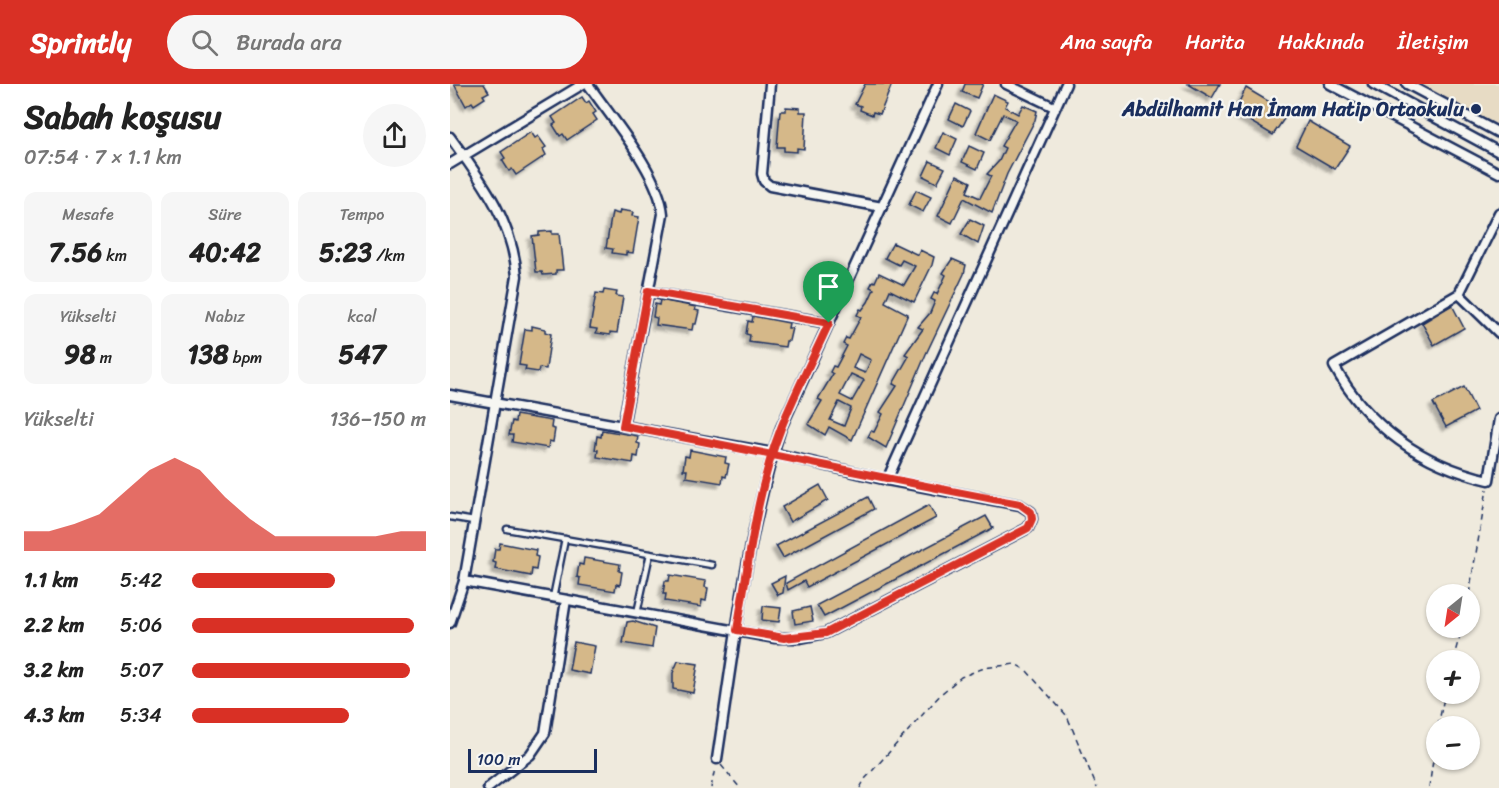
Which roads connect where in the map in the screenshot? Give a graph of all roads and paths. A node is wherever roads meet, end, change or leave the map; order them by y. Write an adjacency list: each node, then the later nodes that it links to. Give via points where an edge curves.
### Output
1 (585, 84): 13 (street); 18 (street, via 651,176 660,195 663,214)
2 (770, 84): 16 (street, via 764,181 770,186)
3 (938, 84): 16 (street)
4 (1006, 84): 9 (street)
5 (1066, 84): 9 (street)
6 (1329, 84): 15 (street)
7 (1373, 84): 12 (street)
8 (1407, 84): 10 (street)
9 (1053, 108): 27 (street)
10 (1499, 133)
11 (450, 137): 13 (street)
12 (1499, 152)
13 (464, 156): 14 (street); 23 (street, via 503,215 516,263)
14 (450, 164)
15 (1499, 173)
16 (882, 207): 20 (street)
17 (1499, 213): 19 (street)
18 (648, 291): 20 (street); 25 (street)
19 (1459, 294): 21 (street); 28 (street, via 1334,366 1363,408 1393,437 1438,464)
20 (829, 323): 26 (street)
21 (1499, 333)
22 (450, 395): 23 (street)
23 (495, 403): 25 (street); 30 (street)
24 (1499, 419): 28 (street)
25 (623, 426): 26 (street)
26 (773, 453): 27 (street); 41 (street)
27 (887, 480): 41 (street, via 1020,504 1031,512 1032,519 1028,528 826,633 784,638)
28 (1489, 480): 36 (path)
29 (450, 517): 30 (lane)
30 (474, 521): 35 (street)
31 (507, 529): 32 (lane)
32 (565, 539): 33 (lane); 37 (lane)
33 (650, 554): 34 (lane); 39 (lane)
34 (712, 565)
35 (464, 581): 37 (street); 40 (street)
36 (1471, 584)
37 (553, 598): 38 (street)
38 (566, 600): 39 (street); 44 (street, via 545,733 530,755)
39 (637, 613): 41 (street)
40 (450, 623)
41 (737, 630): 42 (street)
42 (717, 759): 45 (path); 46 (path)
43 (1432, 770): 49 (path)
44 (488, 788)
45 (711, 788)
46 (740, 788)
47 (860, 788): 48 (path, via 942,693 984,668 1008,664 1026,670 1067,716)
48 (1097, 788)
49 (1430, 788)

